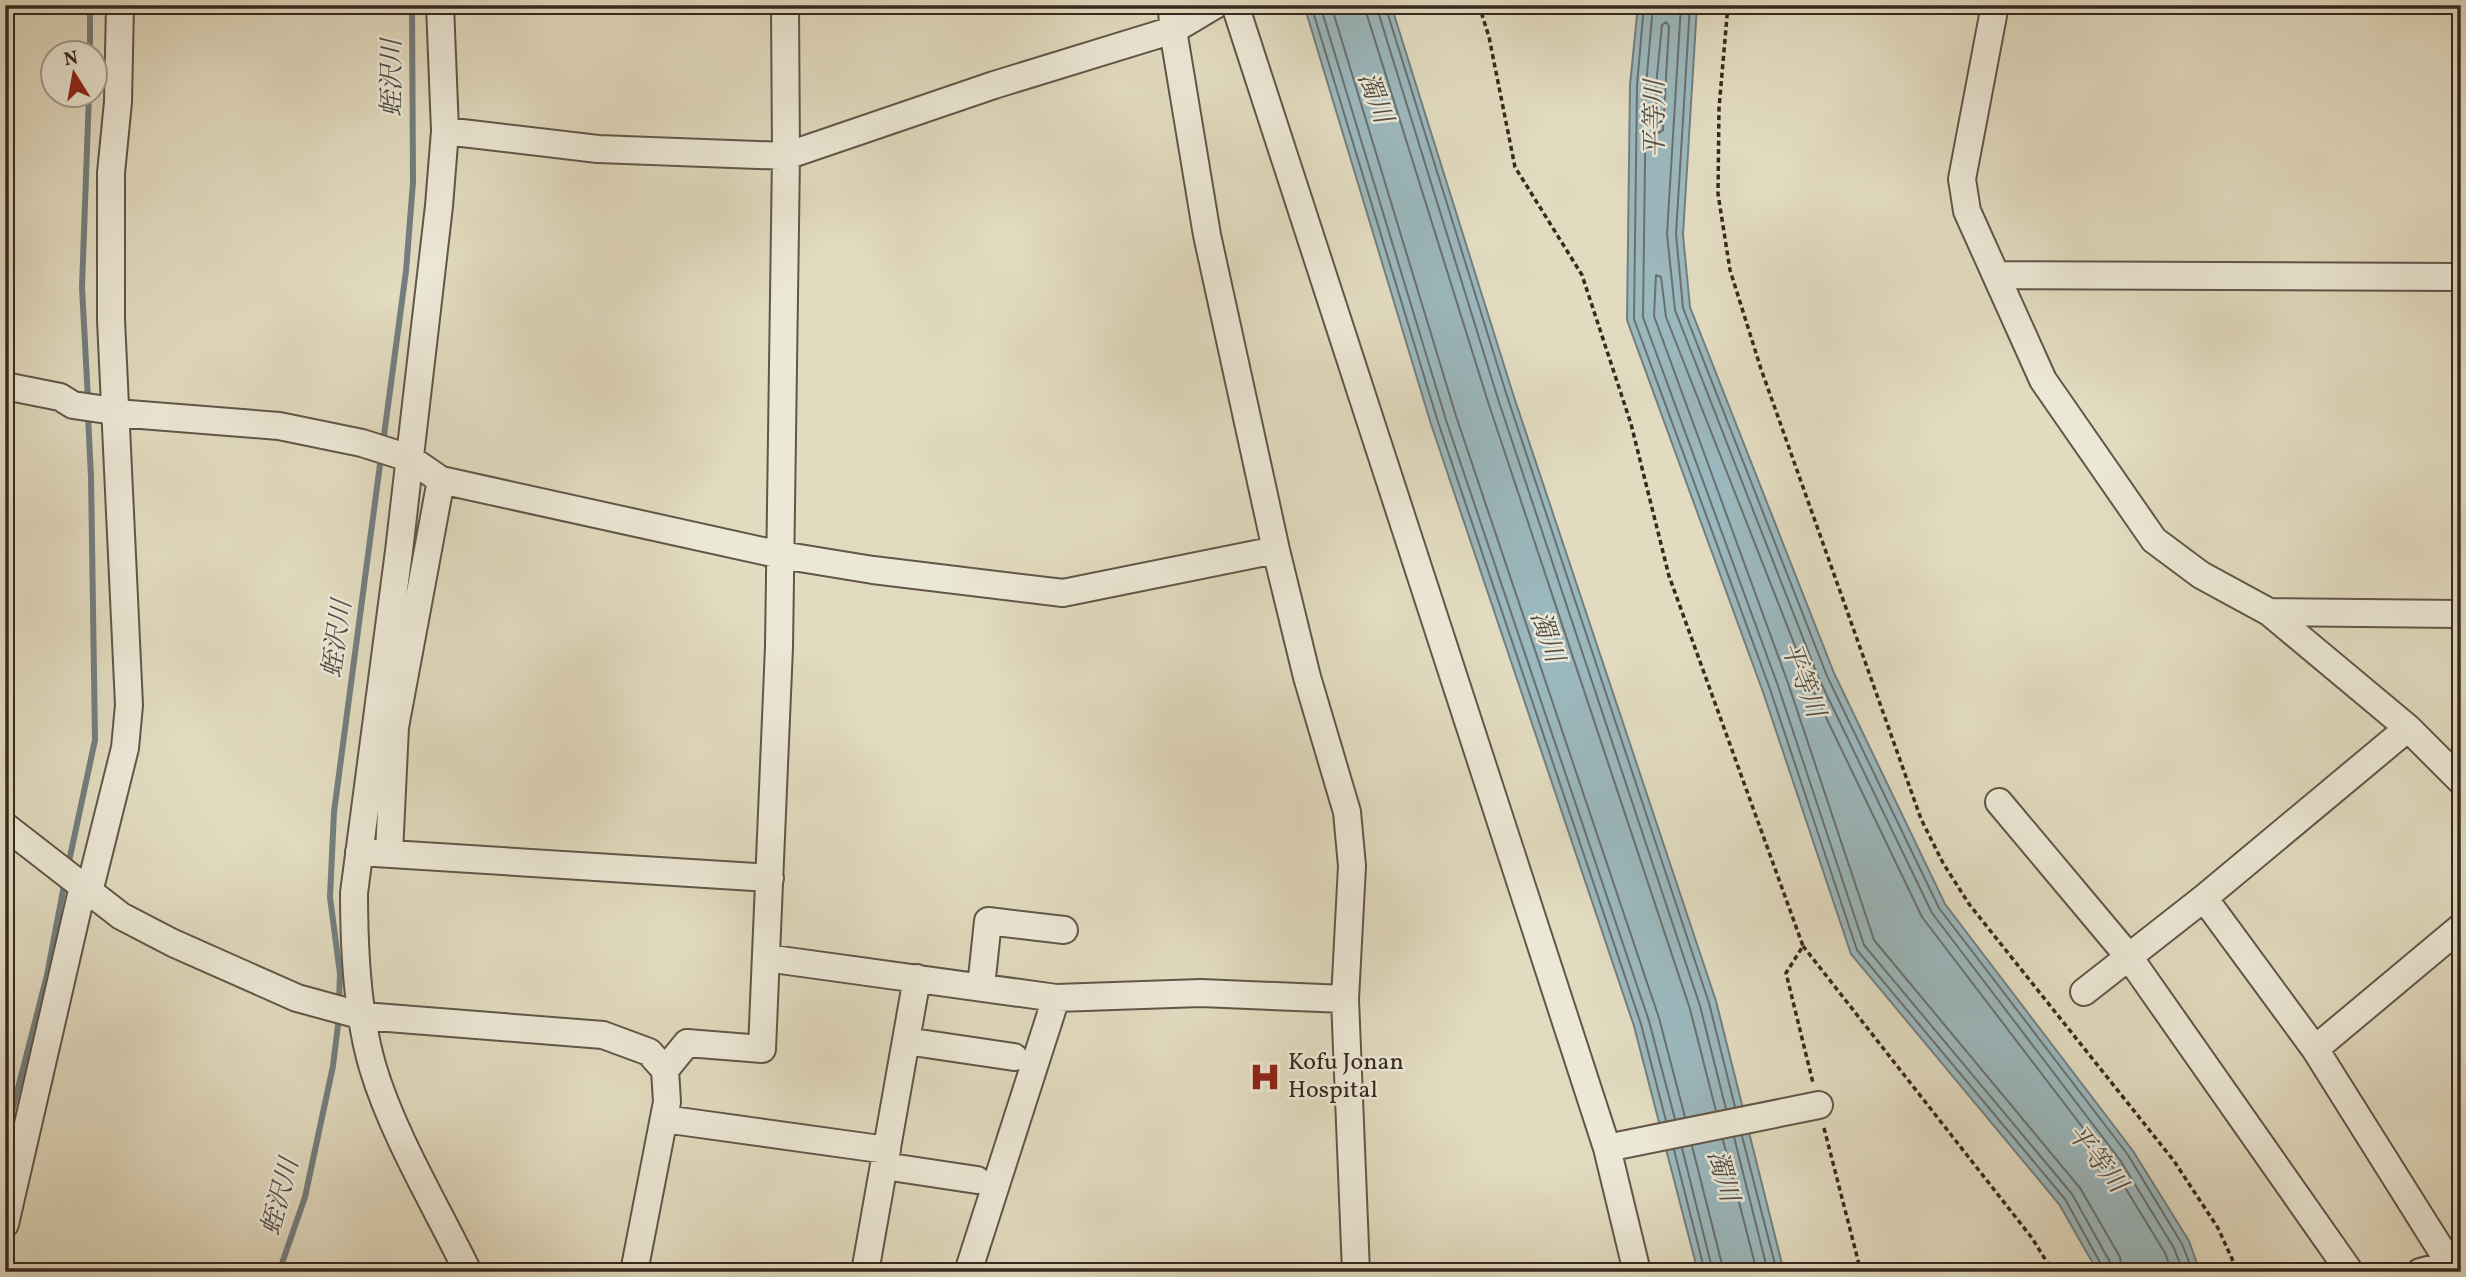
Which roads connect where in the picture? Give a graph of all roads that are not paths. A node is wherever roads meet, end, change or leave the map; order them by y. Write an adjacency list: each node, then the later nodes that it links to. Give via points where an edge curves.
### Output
1 (120, 5): 13 (street, via 110,213)
2 (440, 5): 8 (street)
3 (785, 5): 9 (street)
4 (1215, 5): 7 (street)
5 (1235, 5): 46 (street)
6 (1995, 5): 10 (street, via 1962,179 1968,211)
7 (1172, 17): 9 (street, via 994,85); 16 (street, via 1208,235)
8 (444, 131): 9 (street, via 598,149); 14 (street, via 436,232)
9 (786, 156): 17 (street)
10 (1996, 275): 11 (street); 18 (street, via 2043,380 2154,540 2201,575)
11 (2461, 277)
12 (5, 386): 13 (street)
13 (111, 411): 14 (street, via 279,426); 28 (street, via 129,705 125,748)
14 (402, 456): 15 (street); 21 (street)
15 (441, 480): 17 (street); 21 (street, via 395,727)
16 (1276, 550): 17 (street, via 1063,593); 38 (street, via 1347,812 1352,866)
17 (781, 555): 27 (street)
18 (2269, 612): 19 (street); 20 (street)
19 (2461, 614)
20 (2408, 728): 22 (street); 29 (street)
21 (383, 756): 25 (street); 26 (street)
22 (2461, 781)
23 (1999, 802): 32 (street)
24 (5, 826): 28 (street)
25 (359, 852): 26 (street); 39 (street)
26 (389, 853): 27 (street)
27 (770, 878): 33 (street)
28 (84, 887): 39 (street, via 121,916 173,943 296,998); 49 (street)
29 (2204, 898): 32 (street); 41 (street)
30 (2461, 927): 41 (street)
31 (1064, 930): 35 (street, via 988,921)
32 (2129, 957): 36 (street); 57 (street)
33 (766, 958): 34 (street); 43 (street, via 762,1049 687,1043)
34 (917, 978): 35 (street); 40 (street)
35 (981, 987): 37 (street)
36 (2084, 992)
37 (1056, 998): 38 (street, via 1201,993); 54 (street)
38 (1345, 999): 55 (street)
39 (346, 1012): 43 (street, via 603,1035 649,1052); 52 (street, via 394,1124)
40 (906, 1041): 42 (street); 47 (street)
41 (2315, 1049): 50 (street)
42 (1014, 1057)
43 (665, 1070): 45 (street)
44 (1809, 1107): 46 (street)
45 (664, 1119): 47 (street); 53 (street)
46 (1615, 1146): 56 (street)
47 (885, 1158): 48 (street); 51 (street)
48 (976, 1180)
49 (5, 1224)
50 (2455, 1262): 58 (street)
51 (873, 1271)
52 (468, 1272)
53 (634, 1272)
54 (968, 1272)
55 (1356, 1272)
56 (1637, 1272)
57 (2350, 1272)
58 (2420, 1272)

